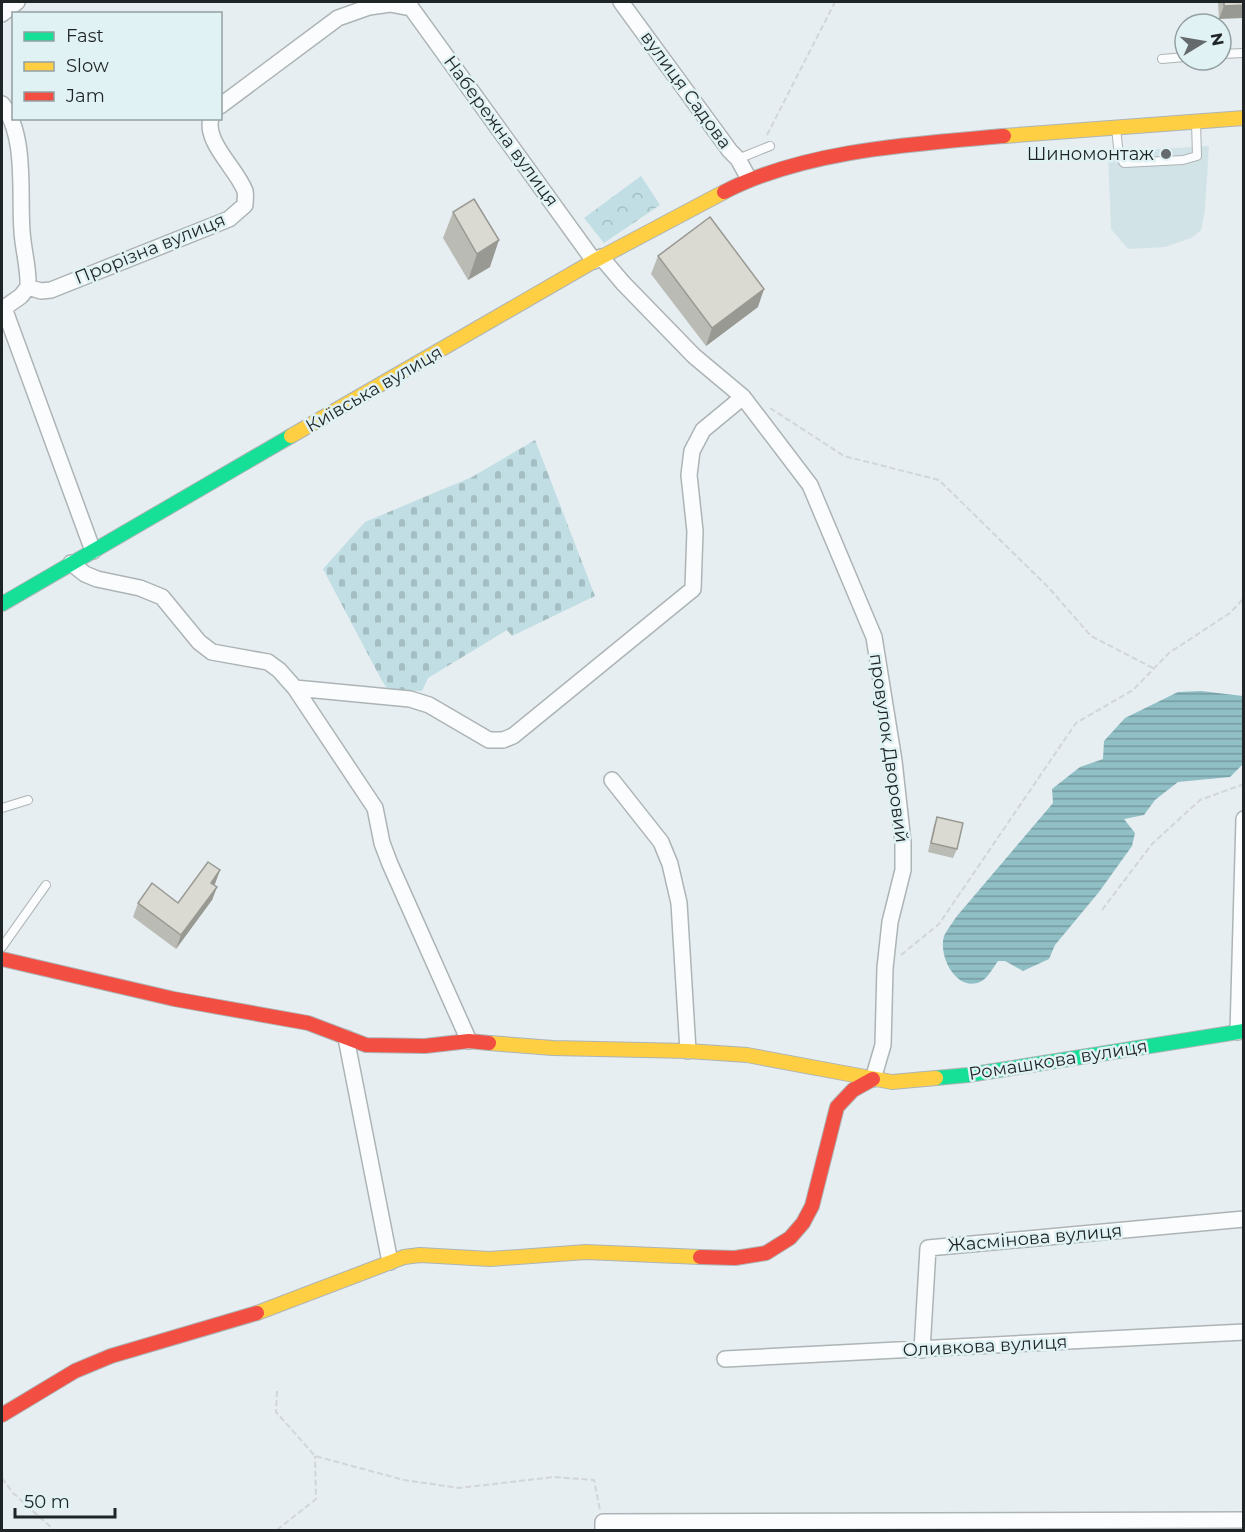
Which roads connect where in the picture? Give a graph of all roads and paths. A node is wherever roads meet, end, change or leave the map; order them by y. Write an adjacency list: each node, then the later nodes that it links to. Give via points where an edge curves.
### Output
1 (17, 2): 5 (street)
2 (621, 2): 15 (street, вулиця Садова)
3 (835, 2): 14 (path, via 768,133)
4 (412, 4): 9 (street, via 369,7 338,18); 17 (street, Набережна вулиця)
5 (2, 14)
6 (1173, 58): 7 (lane)
7 (1162, 59)
8 (2, 104): 18 (street, via 15,129 18,148)
9 (222, 105)
10 (1244, 118): 12 (street, Київська вулиця)
11 (210, 120): 18 (street, Прорізна вулиця, via 212,137 246,192 245,205 229,219 51,290)
12 (1196, 121): 13 (street, Київська вулиця); 13 (lane, via 1197,156 1183,160 1124,163 1119,156)
13 (1116, 127): 16 (street, Київська вулиця, via 853,152 810,160)
14 (766, 148): 15 (lane)
15 (738, 159): 16 (street, вулиця Садова)
16 (749, 179): 17 (street, Київська вулиця)
17 (598, 259): 20 (street, провулок Дворовий, via 694,356); 21 (street, Київська вулиця)
18 (28, 286): 19 (street)
19 (3, 308): 21 (street)
20 (744, 399): 25 (path, via 755,399 844,456 939,480 1049,588 1091,636); 26 (street, via 703,430 692,451 689,475 695,531 693,589 513,736 489,740 429,705 410,699); 36 (street, провулок Дворовий, via 810,485 874,637 903,842 903,870 890,922)
21 (93, 551): 22 (street, Київська вулиця)
22 (71, 563): 24 (street, Київська вулиця); 26 (street, via 97,579 162,597 212,652 268,662)
23 (1244, 598): 25 (path, via 1230,613 1169,653)
24 (2, 604)
25 (1154, 668): 36 (path, via 1132,690 1076,723 939,924)
26 (295, 688): 39 (street, via 375,808 390,864)
27 (612, 780): 40 (street, via 661,842 670,864 679,903)
28 (1244, 784): 33 (path, via 1200,800 1152,844)
29 (28, 800): 30 (lane)
30 (2, 808)
31 (1244, 819): 37 (street)
32 (46, 885): 34 (lane)
33 (1102, 910)
34 (2, 947)
35 (2, 959): 38 (street, Ромашкова вулиця, via 174,999 308,1023)
36 (885, 968): 41 (street, провулок Дворовий, via 883,1045)
37 (1241, 1032): 41 (street, Ромашкова вулиця, via 968,1075 892,1082)
38 (346, 1038): 39 (street, Ромашкова вулиця, via 390,1047); 43 (street)
39 (469, 1041): 40 (street, Ромашкова вулиця, via 553,1048)
40 (688, 1051): 41 (street, Ромашкова вулиця, via 747,1055)
41 (873, 1079): 43 (street, via 857,1087 837,1107 812,1206 790,1238 766,1253 735,1258 586,1251 490,1259 420,1255)
42 (1244, 1219): 45 (street, Жасмінова вулиця, via 928,1248)
43 (390, 1262): 48 (street, via 268,1310 111,1356 75,1371)
44 (1244, 1332): 45 (street, Оливкова вулиця)
45 (922, 1350): 46 (street, Оливкова вулиця)
46 (725, 1359)
47 (277, 1391): 49 (path, via 276,1412)
48 (2, 1415)
49 (315, 1456): 52 (path, via 404,1480 459,1488 554,1477 594,1480); 55 (path, via 316,1499)
50 (2, 1478): 54 (path)
51 (1244, 1520): 53 (street)
52 (603, 1526): 53 (street)
53 (969, 1526)
54 (54, 1530)
55 (277, 1530)

